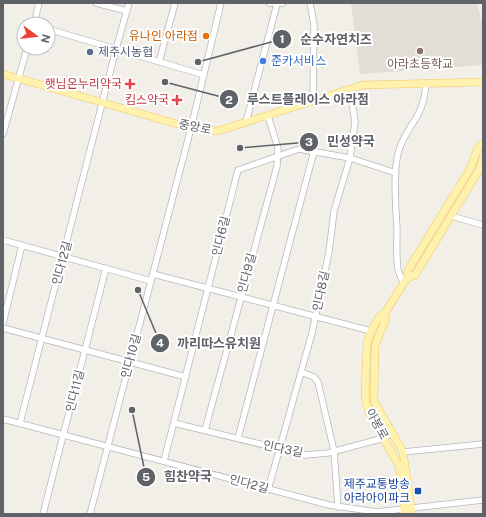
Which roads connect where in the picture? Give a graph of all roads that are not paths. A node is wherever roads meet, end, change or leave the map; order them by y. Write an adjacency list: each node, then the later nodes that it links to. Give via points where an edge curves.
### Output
1 (39, 3): 10 (street)
2 (96, 3): 9 (street)
3 (129, 3): 9 (street, 인다12길)
4 (174, 3): 14 (street)
5 (220, 3): 16 (street, 인다10길)
6 (269, 3): 7 (street)
7 (280, 3): 24 (street)
8 (310, 3): 21 (street, via 314,25)
9 (127, 11): 12 (street, 인다12길)
10 (36, 16)
11 (56, 31): 12 (street)
12 (116, 49): 14 (street); 22 (street, 인다12길)
13 (25, 56): 17 (street)
14 (159, 62): 16 (street)
15 (3, 74): 17 (main road, 중앙로)
16 (204, 75): 25 (street, 인다10길)
17 (20, 78): 22 (main road, 중앙로); 26 (street)
18 (483, 82): 19 (main road, 중앙로)
19 (426, 84): 20 (main road, 중앙로, via 363,85); 32 (street, via 421,111 400,147)
20 (350, 89): 21 (main road, 중앙로); 30 (street, 인다8길, via 355,122)
21 (312, 101): 23 (main road, 중앙로)
22 (102, 102): 25 (main road, 중앙로); 37 (street, 인다12길)
23 (268, 116): 24 (main road, 중앙로); 29 (street, 인다9길)
24 (246, 122): 25 (main road, 중앙로, via 218,131)
25 (191, 128): 39 (street, 인다10길)
26 (3, 134)
27 (483, 143): 41 (main road, 아봉로, via 478,148 470,169 408,270)
28 (314, 151): 29 (street, 인다6길, via 299,149); 30 (street, 인다6길); 44 (street)
29 (278, 156): 42 (street, 인다6길, via 238,170); 43 (street, 인다9길)
30 (350, 158): 32 (street, 인다6길); 46 (street, 인다8길, via 334,211 329,252)
31 (483, 160): 33 (main road, 아봉로)
32 (396, 173): 41 (street, via 398,270)
33 (451, 216): 34 (street); 41 (main road, 아봉로, via 415,275)
34 (483, 225)
35 (3, 240): 36 (street)
36 (22, 245): 37 (street); 47 (street)
37 (64, 256): 38 (street); 50 (street, 인다12길)
38 (106, 268): 40 (street); 51 (street, 인다11길)
39 (153, 274): 40 (street, 인다10길); 42 (street)
40 (151, 281): 52 (street, 인다10길)
41 (405, 281): 45 (main road, 아봉로)
42 (208, 289): 43 (street); 54 (street, 인다6길)
43 (241, 298): 44 (street); 58 (street, 인다9길)
44 (272, 306): 46 (street); 61 (street)
45 (385, 313): 49 (main road, 아봉로, via 379,317); 59 (main road, 아봉로, via 376,345 373,393 377,410)
46 (315, 318): 49 (street); 53 (street, 인다8길)
47 (3, 323)
48 (3, 328): 50 (street)
49 (371, 331): 62 (main road, 아봉로, via 367,344 366,403)
50 (42, 339): 51 (street); 56 (street, 인다12길)
51 (85, 350): 52 (street); 60 (street, 인다11길)
52 (130, 362): 54 (street); 64 (street, 인다10길)
53 (301, 372): 65 (street, 인다8길); 66 (street, via 314,376 318,382)
54 (186, 377): 57 (street, 인다6길)
55 (3, 419): 56 (street, 인다2길)
56 (20, 423): 60 (street, 인다2길)
57 (174, 423): 58 (street, 인다3길); 68 (street, 인다6길)
58 (205, 430): 61 (street, 인다3길)
59 (392, 433): 62 (street, 인다3길); 67 (main road, 아봉로)
60 (64, 434): 64 (street, 인다2길); 73 (street, 인다11길)
61 (238, 438): 65 (street, 인다3길)
62 (384, 438): 66 (street, 인다3길); 72 (main road, 아봉로, via 399,466)
63 (483, 444): 67 (street)
64 (108, 446): 68 (street, 인다2길); 74 (street, 인다10길)
65 (280, 449): 66 (street, 인다3길, via 305,455); 69 (street, 인다8길)
66 (334, 451): 71 (street)
67 (403, 452): 72 (main road, 아봉로)
68 (164, 461): 69 (street, 인다2길)
69 (268, 490): 71 (street, 인다2길)
70 (483, 500): 72 (street, 인다2길)
71 (338, 507): 72 (street, 인다2길, via 377,512)
72 (408, 511)
73 (43, 514)
74 (90, 514)

